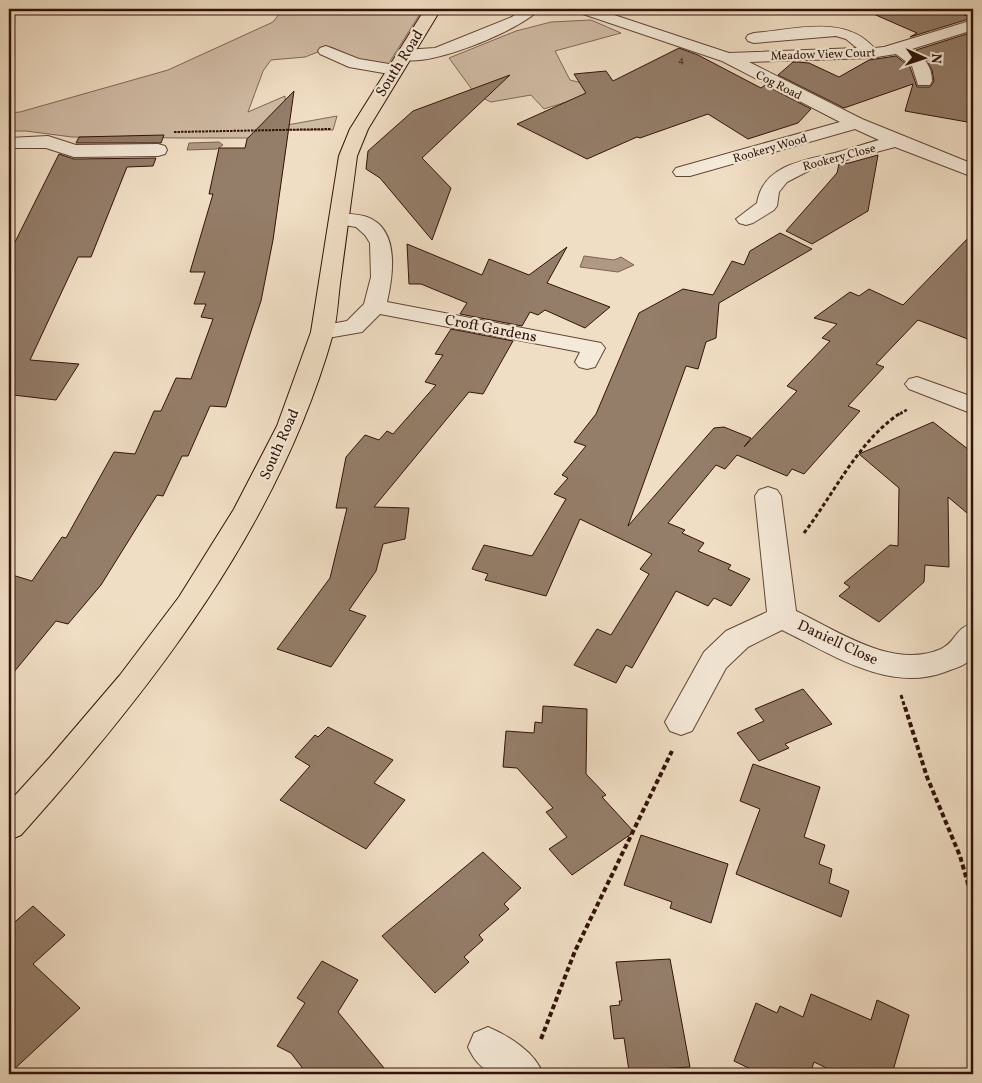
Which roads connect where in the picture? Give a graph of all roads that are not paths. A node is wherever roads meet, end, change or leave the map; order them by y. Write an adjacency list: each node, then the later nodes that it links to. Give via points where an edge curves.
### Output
1 (433, 9): 10 (main road, South Road)
2 (531, 9): 10 (street, via 518,20 438,53)
3 (582, 9): 9 (street, Cog Road)
4 (973, 25): 6 (street, Meadow View Court)
5 (754, 38): 8 (street, via 836,31 857,37)
6 (898, 48): 8 (street, Meadow View Court); 11 (street, via 921,64)
7 (326, 50): 10 (street, via 355,63)
8 (870, 53): 9 (street, Meadow View Court)
9 (728, 58): 12 (street, Cog Road)
10 (399, 62): 18 (main road, South Road, via 359,129 348,156)
11 (924, 81)
12 (856, 123): 13 (street, Cog Road); 17 (street, Rookery Wood)
13 (896, 142): 16 (street, Cog Road); 19 (street, Rookery Close, via 806,164 780,178 769,191 767,206)
14 (9, 143): 15 (street, via 48,142 74,151)
15 (158, 150)
16 (973, 171)
17 (683, 172)
18 (340, 219): 20 (street, via 362,222 380,243 382,277); 21 (main road, South Road)
19 (746, 219)
20 (375, 306): 21 (street, via 354,327); 22 (street, Croft Gardens, via 593,348)
21 (322, 332): 29 (main road, South Road, via 286,434 247,511 189,605 131,684)
22 (587, 362)
23 (917, 384): 24 (street)
24 (973, 406)
25 (768, 496): 26 (street, Daniell Close)
26 (782, 617): 27 (street, Daniell Close, via 858,655 892,666 926,666 955,656); 28 (street, via 737,639 715,660)
27 (973, 634)
28 (681, 722)
29 (9, 825)
30 (488, 1047): 31 (street)
31 (530, 1061)

